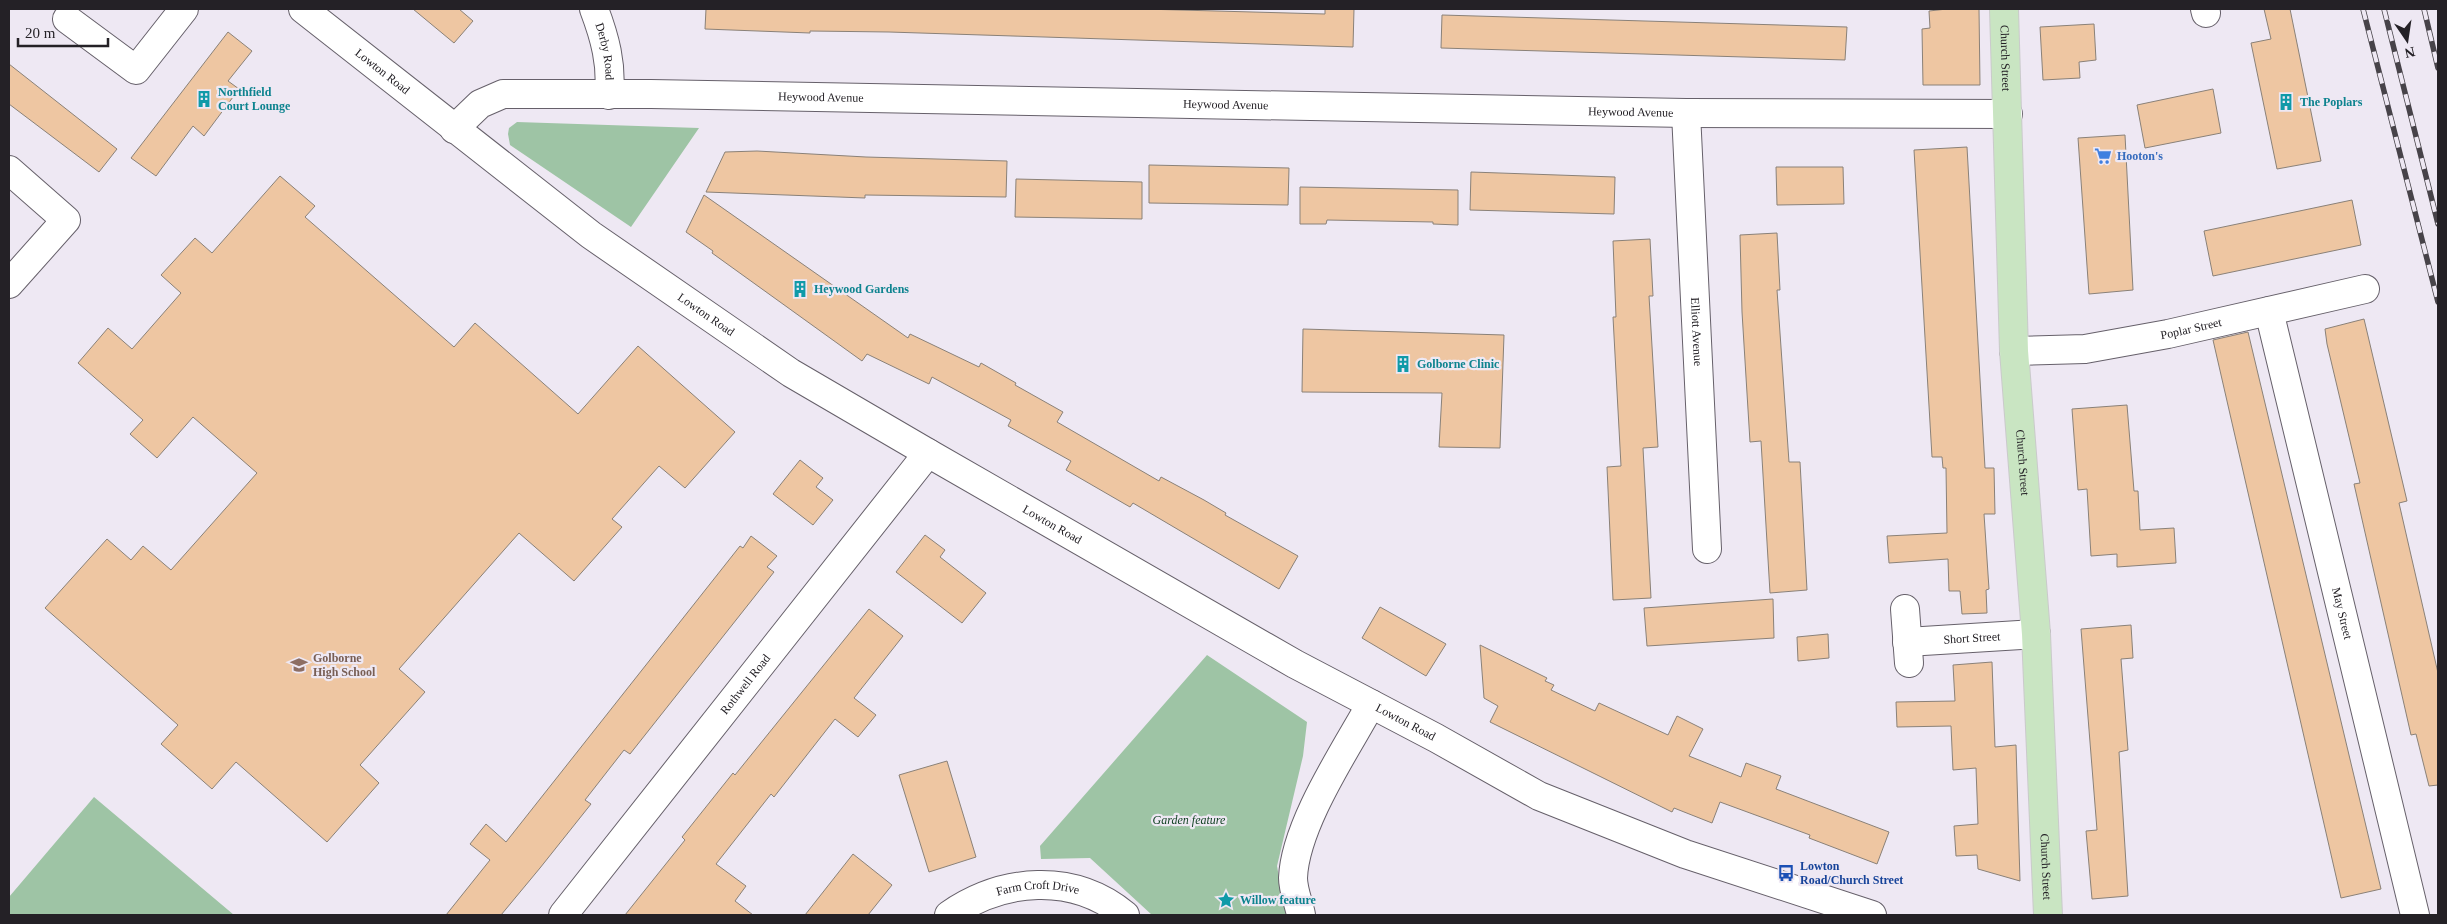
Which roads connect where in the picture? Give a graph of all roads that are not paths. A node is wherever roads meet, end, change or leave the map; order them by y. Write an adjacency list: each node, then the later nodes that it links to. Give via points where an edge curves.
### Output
1 (184, 9): 5 (street, via 136,70)
2 (303, 9): 9 (street, Lowton Road)
3 (594, 9): 6 (street, Derby Road, via 609,57)
4 (2004, 9): 8 (main road, Church Street)
5 (67, 20)
6 (609, 95): 7 (street, Heywood Avenue); 9 (street, Heywood Avenue, via 503,94 480,104)
7 (1686, 113): 8 (street, Heywood Avenue); 16 (street, Elliott Avenue)
8 (2008, 114): 14 (main road, Church Street)
9 (454, 129): 15 (street, Lowton Road, via 591,235 791,373)
10 (9, 170): 11 (street, via 66,220)
11 (9, 284)
12 (2365, 289): 13 (street, Poplar Street)
13 (2269, 311): 14 (street, Poplar Street, via 2168,334 2085,348); 26 (street, May Street)
14 (2014, 351): 18 (main road, Church Street)
15 (928, 453): 19 (street, Lowton Road, via 1295,664); 20 (street, Rothwell Road)
16 (1707, 548)
17 (1905, 609): 18 (street, Short Street, via 1908,653)
18 (2036, 634): 25 (main road, Church Street)
19 (1371, 704): 23 (street, via 1300,841 1293,879); 24 (street, Lowton Road, via 1539,796 1685,854)
20 (563, 915)
21 (950, 915): 22 (street, Farm Croft Drive, via 989,893 1030,884 1074,889 1100,899)
22 (1125, 915)
23 (1301, 915)
24 (1872, 915)
25 (2048, 915)
26 (2415, 915)

